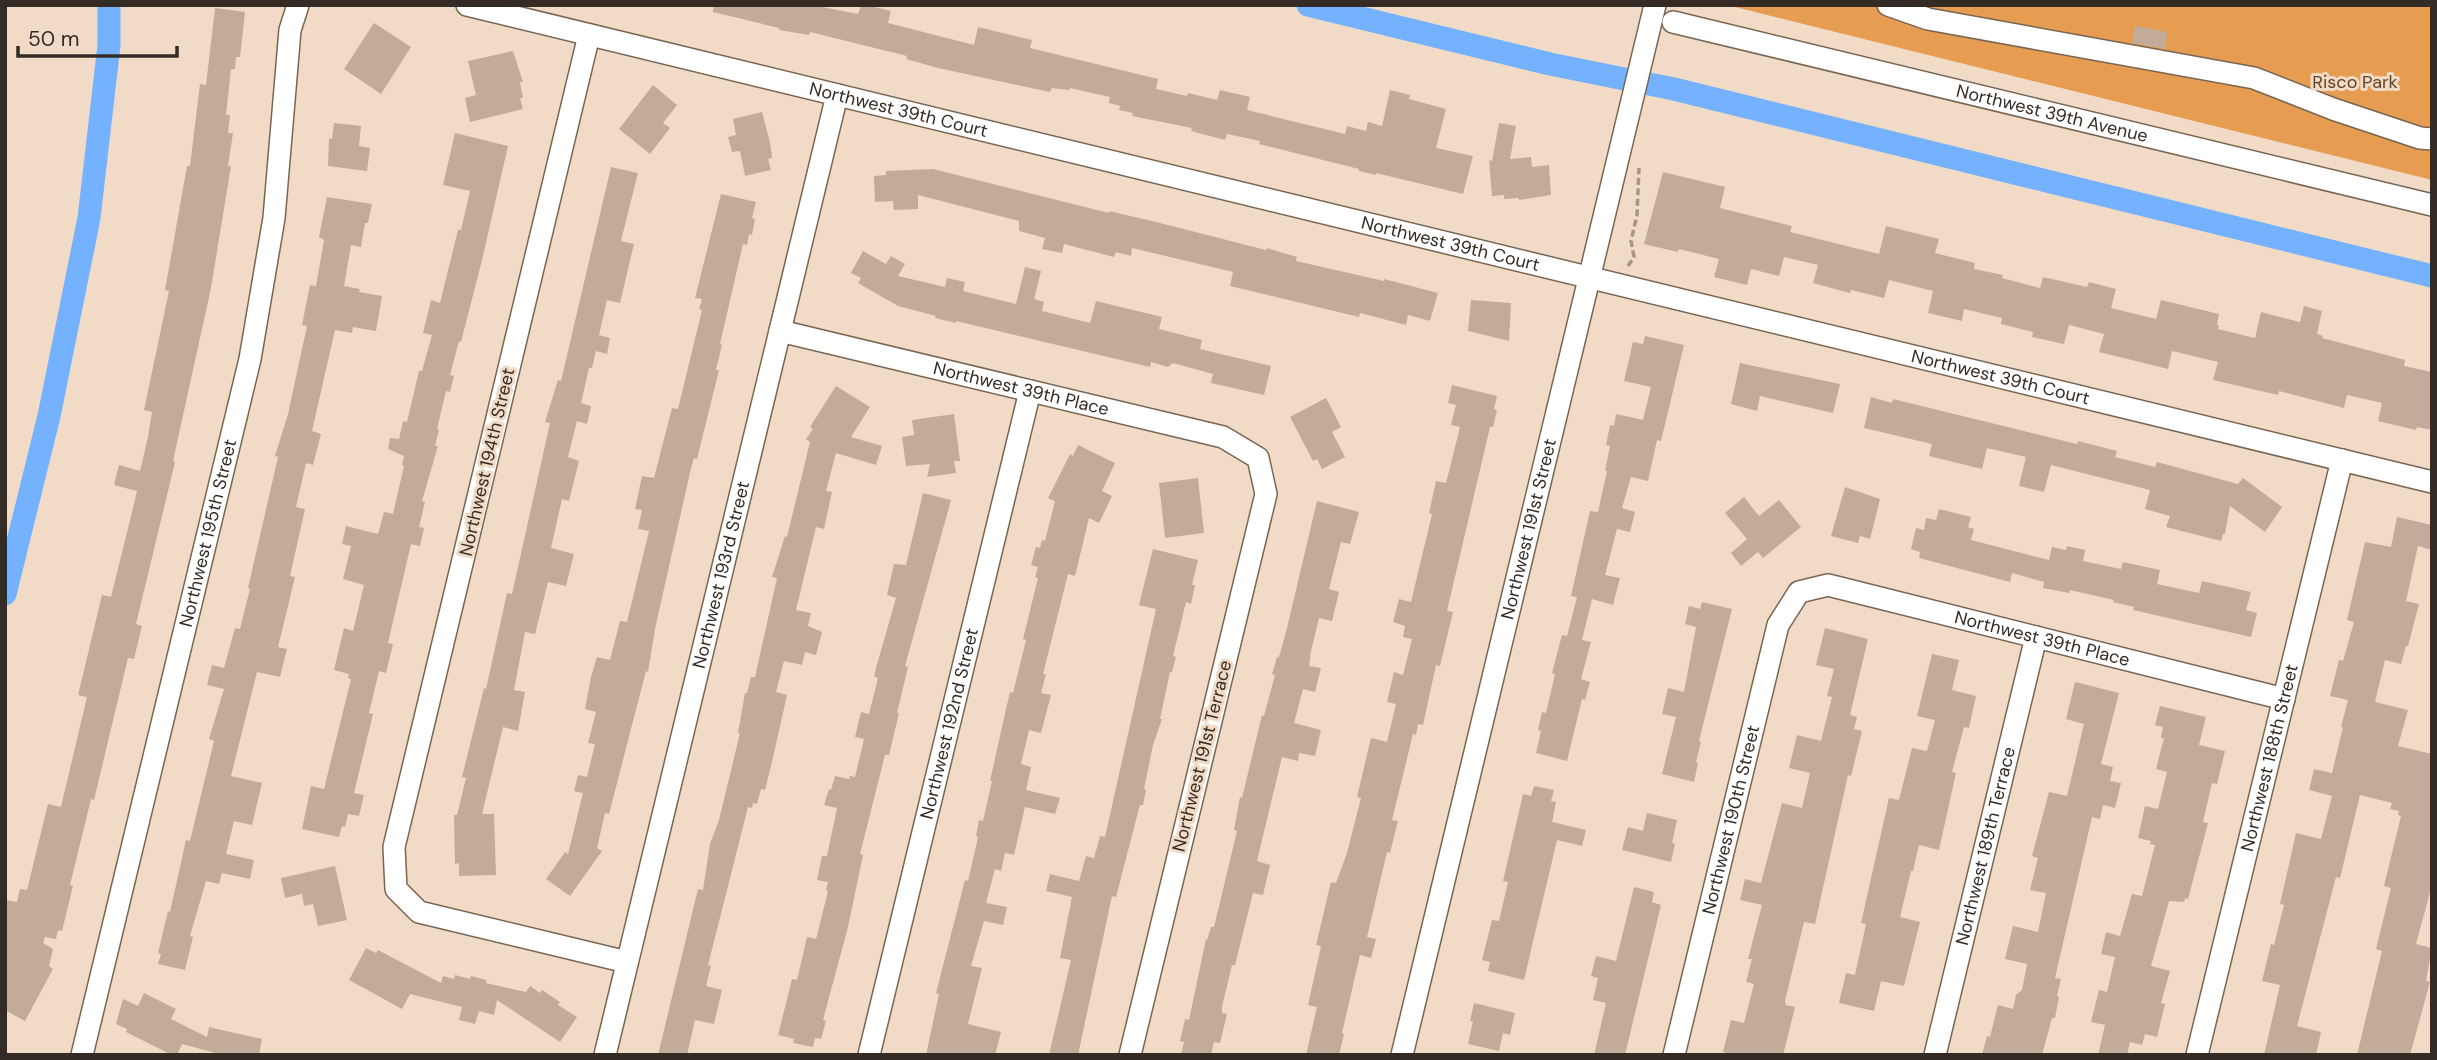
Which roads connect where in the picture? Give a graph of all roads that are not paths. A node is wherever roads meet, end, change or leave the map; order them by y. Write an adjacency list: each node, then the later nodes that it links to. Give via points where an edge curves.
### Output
1 (298, 5): 20 (street, Northwest 195th Street, via 290,30 274,218 250,359)
2 (467, 5): 6 (street, Northwest 39th Court)
3 (1655, 5): 10 (street, Northwest 191st Street)
4 (1888, 5): 8 (street, via 1928,19 2254,78 2333,109)
5 (1673, 22): 9 (street, Northwest 39th Avenue)
6 (589, 35): 7 (street, Northwest 39th Court); 19 (street, Northwest 194th Street, via 394,847 396,889 419,912)
7 (837, 95): 10 (street, Northwest 39th Court); 11 (street, Northwest 193rd Street)
8 (2432, 139)
9 (2432, 205)
10 (1591, 276): 14 (street, Northwest 39th Court); 24 (street, Northwest 191st Street)
11 (780, 331): 12 (street, Northwest 39th Place); 19 (street, Northwest 193rd Street)
12 (1030, 391): 13 (street, Northwest 39th Place, via 1223,437); 22 (street, Northwest 192nd Street)
13 (1258, 457): 23 (street, Northwest 191st Terrace, via 1266,494)
14 (2342, 460): 15 (street, Northwest 39th Court); 18 (street, Northwest 188th Street)
15 (2432, 482)
16 (1799, 592): 17 (street, Northwest 39th Place, via 1828,585); 25 (street, Northwest 190th Street, via 1778,625)
17 (2036, 637): 18 (street, Northwest 39th Place); 26 (street, Northwest 189th Terrace)
18 (2284, 699): 27 (street, Northwest 188th Street)
19 (627, 962): 21 (street, Northwest 193rd Street)
20 (82, 1055)
21 (605, 1055)
22 (869, 1055)
23 (1130, 1055)
24 (1402, 1055)
25 (1674, 1055)
26 (1935, 1055)
27 (2197, 1055)

